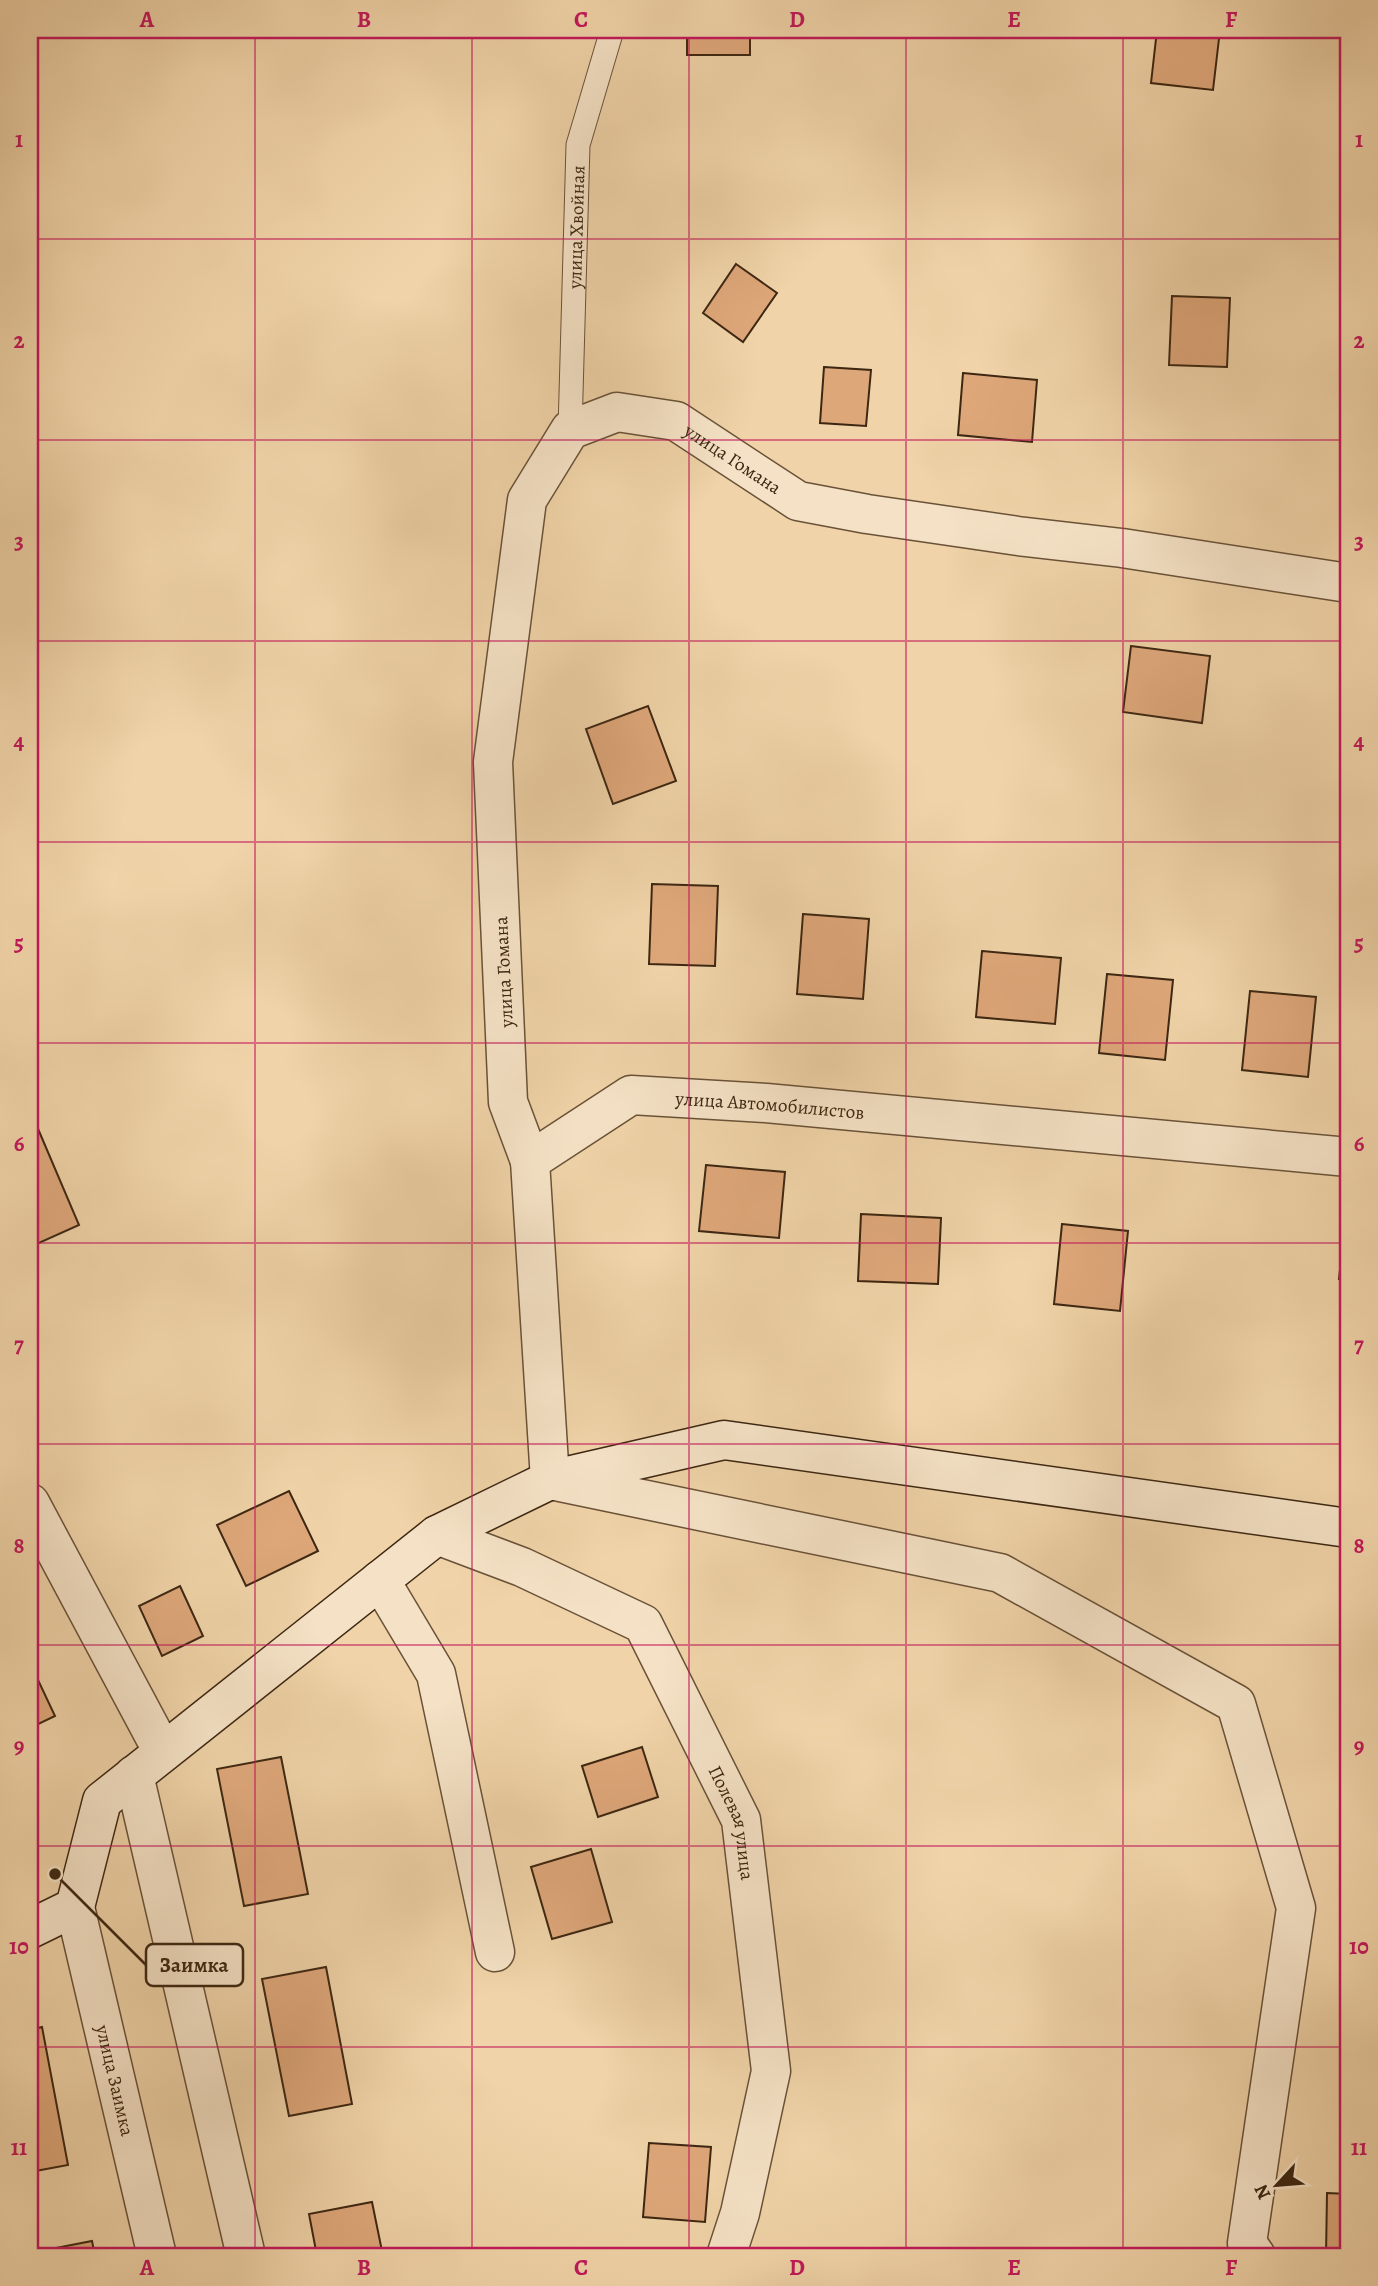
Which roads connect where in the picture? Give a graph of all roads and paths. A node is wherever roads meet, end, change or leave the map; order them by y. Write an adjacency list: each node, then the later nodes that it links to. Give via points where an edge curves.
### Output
1 (612, 30): 2 (lane, улица Хвойная, via 578,145)
2 (570, 430): 3 (street, улица Гомана, via 617,412 676,421 798,501); 5 (street, улица Гомана, via 527,500 493,762 508,1102)
3 (1348, 583)
4 (1348, 1157): 5 (street, улица Автомобилистов, via 766,1103 631,1095)
5 (530, 1161): 6 (street)
6 (550, 1480): 8 (street, via 724,1440); 9 (street); 18 (street, via 1000,1573 1236,1704 1296,1908 1247,2243)
7 (30, 1503): 11 (street)
8 (1348, 1528)
9 (437, 1535): 10 (street); 17 (street, Полевая улица, via 522,1567 643,1625 741,1819 771,2071)
10 (380, 1580): 11 (street); 14 (street, via 436,1674)
11 (148, 1764): 12 (street, via 102,1801); 16 (street)
12 (75, 1907): 13 (street); 15 (street, улица Заимка)
13 (30, 1930)
14 (495, 1952)
15 (157, 2256)
16 (246, 2256)
17 (726, 2256)
18 (1256, 2256)

